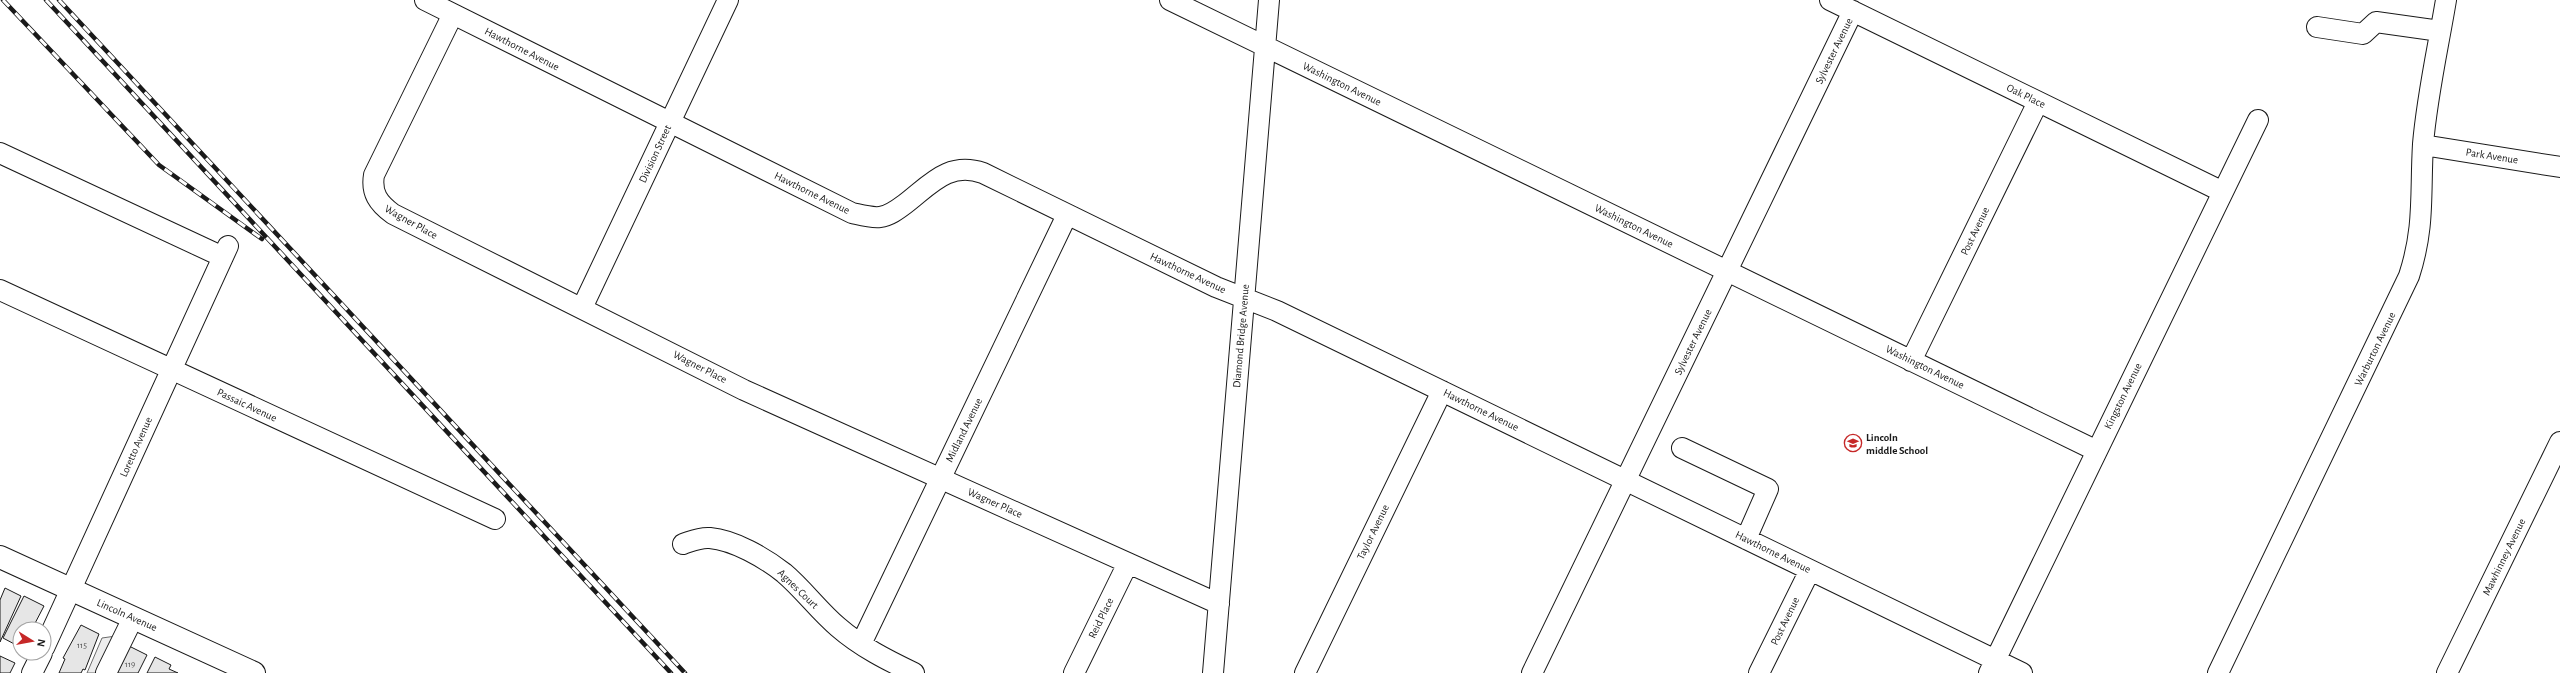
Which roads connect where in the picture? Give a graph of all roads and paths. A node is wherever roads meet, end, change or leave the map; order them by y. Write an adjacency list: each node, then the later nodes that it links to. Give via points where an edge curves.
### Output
1 (425, 0): 8 (street, Hawthorne Avenue)
2 (728, 0): 14 (street, Division Street)
3 (1170, 0): 11 (street, Washington Avenue)
4 (1269, 0): 11 (street, Diamond Bridge Avenue)
5 (1830, 0): 7 (street, Oak Place)
6 (2446, 0): 10 (street, Warburton Avenue)
7 (1853, 11): 12 (street, Oak Place); 20 (street, Sylvester Avenue)
8 (453, 14): 14 (street, Hawthorne Avenue); 23 (street, Wagner Place, via 374,175 372,185 375,195 381,206 393,214)
9 (2317, 27): 10 (street, via 2363,34 2376,22)
10 (2440, 31): 15 (street, Warburton Avenue)
11 (1266, 46): 20 (street, Washington Avenue); 22 (street, Diamond Bridge Avenue)
12 (2038, 102): 18 (street, Oak Place); 24 (street, Post Avenue)
13 (2258, 120): 18 (street, Kingston Avenue)
14 (670, 122): 19 (street, Hawthorne Avenue, via 852,214 881,217 894,212 946,173 970,168); 23 (street, Division Street)
15 (2423, 145): 17 (street, Park Avenue); 53 (street, Warburton Avenue, via 2422,221 2417,251 2409,276)
16 (0, 153): 25 (street, Loretto Avenue, via 226,251)
17 (2560, 167)
18 (2223, 192): 29 (street, Kingston Avenue)
19 (1067, 215): 22 (street, Hawthorne Avenue); 30 (street, Midland Avenue)
20 (1727, 271): 24 (street, Washington Avenue); 31 (street, Sylvester Avenue)
21 (0, 290): 25 (street, Passaic Avenue)
22 (1244, 298): 26 (street, Hawthorne Avenue, via 1277,311); 39 (street, Diamond Bridge Avenue)
23 (582, 308): 30 (street, Wagner Place, via 744,390)
24 (1912, 361): 29 (street, Washington Avenue)
25 (171, 369): 32 (street, Passaic Avenue); 38 (street, Loretto Avenue)
26 (1442, 391): 31 (street, Hawthorne Avenue); 49 (street, Taylor Avenue)
27 (2560, 442): 54 (street, Mawhinney Avenue)
28 (1682, 448): 33 (street, via 1768,489)
29 (2097, 451): 43 (street, Kingston Avenue)
30 (940, 478): 36 (street, Wagner Place); 42 (street, Midland Avenue)
31 (1626, 480): 33 (street, Hawthorne Avenue); 50 (street, Sylvester Avenue)
32 (495, 519)
33 (1746, 539): 37 (street, Hawthorne Avenue)
34 (683, 544): 42 (street, Agnes Court, via 696,539 710,538 725,542 763,560 784,574 838,628)
35 (0, 557): 38 (main road, Lincoln Avenue)
36 (1128, 563): 39 (street, Wagner Place); 47 (street, Reid Place)
37 (1810, 570): 43 (street, Hawthorne Avenue); 51 (street, Post Avenue)
38 (72, 590): 40 (main road, Lincoln Avenue); 41 (street, Loretto Avenue)
39 (1219, 604): 48 (street, Diamond Bridge Avenue)
40 (133, 618): 44 (street); 45 (main road, Lincoln Avenue)
41 (52, 631)
42 (860, 644): 46 (street, Agnes Court)
43 (1992, 667): 52 (street, Hawthorne Avenue)
44 (106, 673)
45 (254, 673)
46 (914, 673)
47 (1074, 673)
48 (1213, 673)
49 (1305, 673)
50 (1532, 673)
51 (1759, 673)
52 (2022, 673)
53 (2218, 673)
54 (2447, 673)

